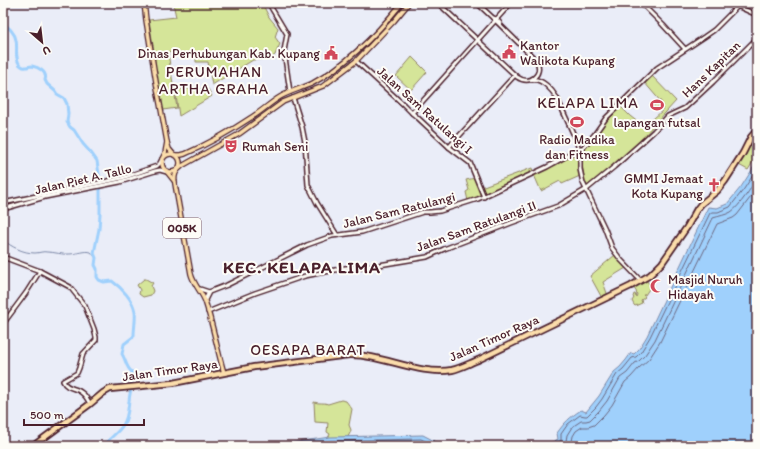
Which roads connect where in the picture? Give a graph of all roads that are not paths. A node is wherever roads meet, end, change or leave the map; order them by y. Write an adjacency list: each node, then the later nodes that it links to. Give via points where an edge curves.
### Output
1 (144, 3): 29 (main road)
2 (269, 3): 22 (main road, via 288,34 284,51)
3 (402, 3): 12 (main road)
4 (409, 3): 13 (main road)
5 (438, 3): 15 (main road)
6 (477, 3): 11 (main road)
7 (511, 3): 11 (main road)
8 (641, 3): 16 (main road)
9 (738, 4): 10 (main road); 16 (main road, via 710,33)
10 (757, 15)
11 (494, 19): 15 (main road); 18 (main road, via 537,58 540,64); 19 (main road, via 538,63 537,74 531,80)
12 (385, 22): 13 (main road); 21 (main road, via 351,57)
13 (389, 26): 17 (main road)
14 (757, 38): 39 (main road, Hans Kapitan, via 685,108 668,116 641,144)
15 (477, 40): 19 (main road); 25 (main road)
16 (685, 49): 31 (main road, via 656,67)
17 (356, 61): 23 (main road, via 328,83); 25 (main road, Jalan Sam Ratulangi I)
18 (539, 73): 20 (main road); 31 (main road, via 539,77 558,97)
19 (515, 76): 20 (main road, via 522,82); 30 (main road)
20 (532, 80): 31 (main road, via 537,80 549,88 557,98)
21 (308, 85): 22 (main road); 23 (main road)
22 (290, 92): 26 (main road)
23 (310, 92): 24 (main road)
24 (293, 98): 28 (main road, via 283,102); 43 (main road, via 305,142 308,185)
25 (412, 114): 30 (main road, Jalan Sam Ratulangi I)
26 (233, 128): 28 (main road); 32 (main road, via 181,156)
27 (757, 130): 46 (highway, Jalan Timor Raya, via 725,181 701,204 662,263 653,273)
28 (237, 135): 34 (main road)
29 (166, 142): 32 (main road); 33 (main road)
30 (449, 147): 40 (main road, Jalan Sam Ratulangi I, via 470,163)
31 (579, 149): 39 (main road); 40 (main road, Jalan Sam Ratulangi)
32 (174, 155): 33 (main road, via 168,154); 34 (main road, via 180,160)
33 (162, 159): 35 (main road, via 162,166); 36 (main road, Jalan Piet A. Tallo, via 154,167)
34 (178, 169): 35 (main road); 37 (main road, 005K)
35 (167, 172): 36 (main road, Jalan Piet A. Tallo, via 160,170); 37 (main road, 005K)
36 (114, 181): 38 (main road, Jalan Piet A. Tallo)
37 (175, 182): 47 (main road, 005K, via 191,274 196,287)
38 (81, 188): 41 (main road, Jalan Piet A. Tallo); 42 (main road, Jalan Piet A. Tallo)
39 (586, 189): 46 (main road, via 612,248); 50 (main road, Jalan Sam Ratulangi II, via 558,206 429,256 305,276)
40 (484, 197): 43 (main road, Jalan Sam Ratulangi, via 440,211 417,213 358,233)
41 (3, 203)
42 (3, 209)
43 (337, 235): 48 (main road, Jalan Sam Ratulangi, via 307,245)
44 (3, 257): 45 (main road)
45 (40, 271): 51 (main road); 53 (main road, via 73,289 85,306 94,329 96,340 83,354 77,372 63,381 67,386 82,392)
46 (640, 281): 52 (highway, Jalan Timor Raya, via 459,368 428,370 349,355 254,367)
47 (200, 289): 48 (main road); 49 (main road, 005K)
48 (209, 292): 49 (main road)
49 (205, 300): 50 (main road, 005K)
50 (208, 312): 52 (main road, 005K)
51 (3, 324)
52 (224, 374): 53 (highway, Jalan Timor Raya, via 173,383 107,390)
53 (90, 404): 54 (highway, Jalan Timor Raya)
54 (33, 446)

